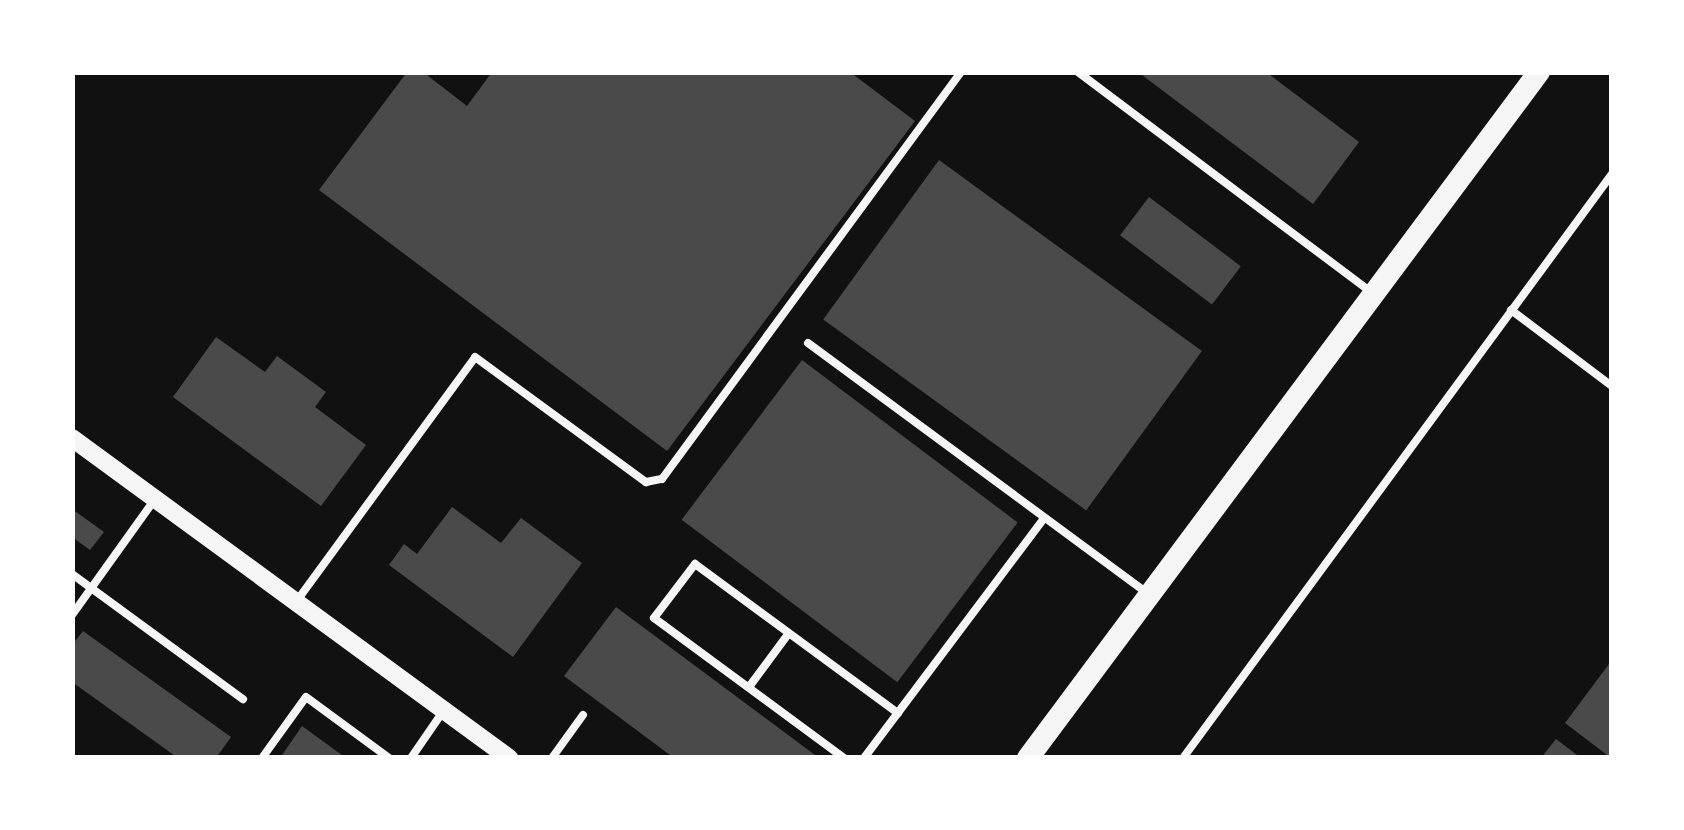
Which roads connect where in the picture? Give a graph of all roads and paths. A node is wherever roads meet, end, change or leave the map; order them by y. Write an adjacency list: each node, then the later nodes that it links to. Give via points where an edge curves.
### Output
1 (960, 72): 15 (lane, via 662,479 646,482 475,356)
2 (1078, 72): 5 (lane)
3 (1539, 72): 5 (main road)
4 (1612, 174): 6 (lane)
5 (1374, 294): 14 (main road)
6 (1511, 310): 8 (lane); 31 (lane)
7 (808, 343): 11 (lane)
8 (1612, 386)
9 (72, 438): 10 (street)
10 (156, 499): 13 (lane); 15 (street)
11 (1044, 518): 14 (lane); 21 (lane)
12 (72, 574): 13 (lane)
13 (92, 588): 16 (lane); 19 (lane)
14 (1150, 594): 30 (main road)
15 (296, 602): 20 (street)
16 (72, 615)
17 (790, 633): 18 (lane); 18 (lane, via 695,564 654,618); 21 (lane)
18 (749, 688): 28 (lane)
19 (244, 699)
20 (444, 710): 25 (lane); 26 (street)
21 (898, 713): 29 (lane)
22 (582, 715): 27 (lane)
23 (262, 758): 24 (lane, via 306,697)
24 (389, 758)
25 (411, 758)
26 (508, 758)
27 (552, 758)
28 (844, 758)
29 (864, 758)
30 (1028, 758)
31 (1182, 758)

